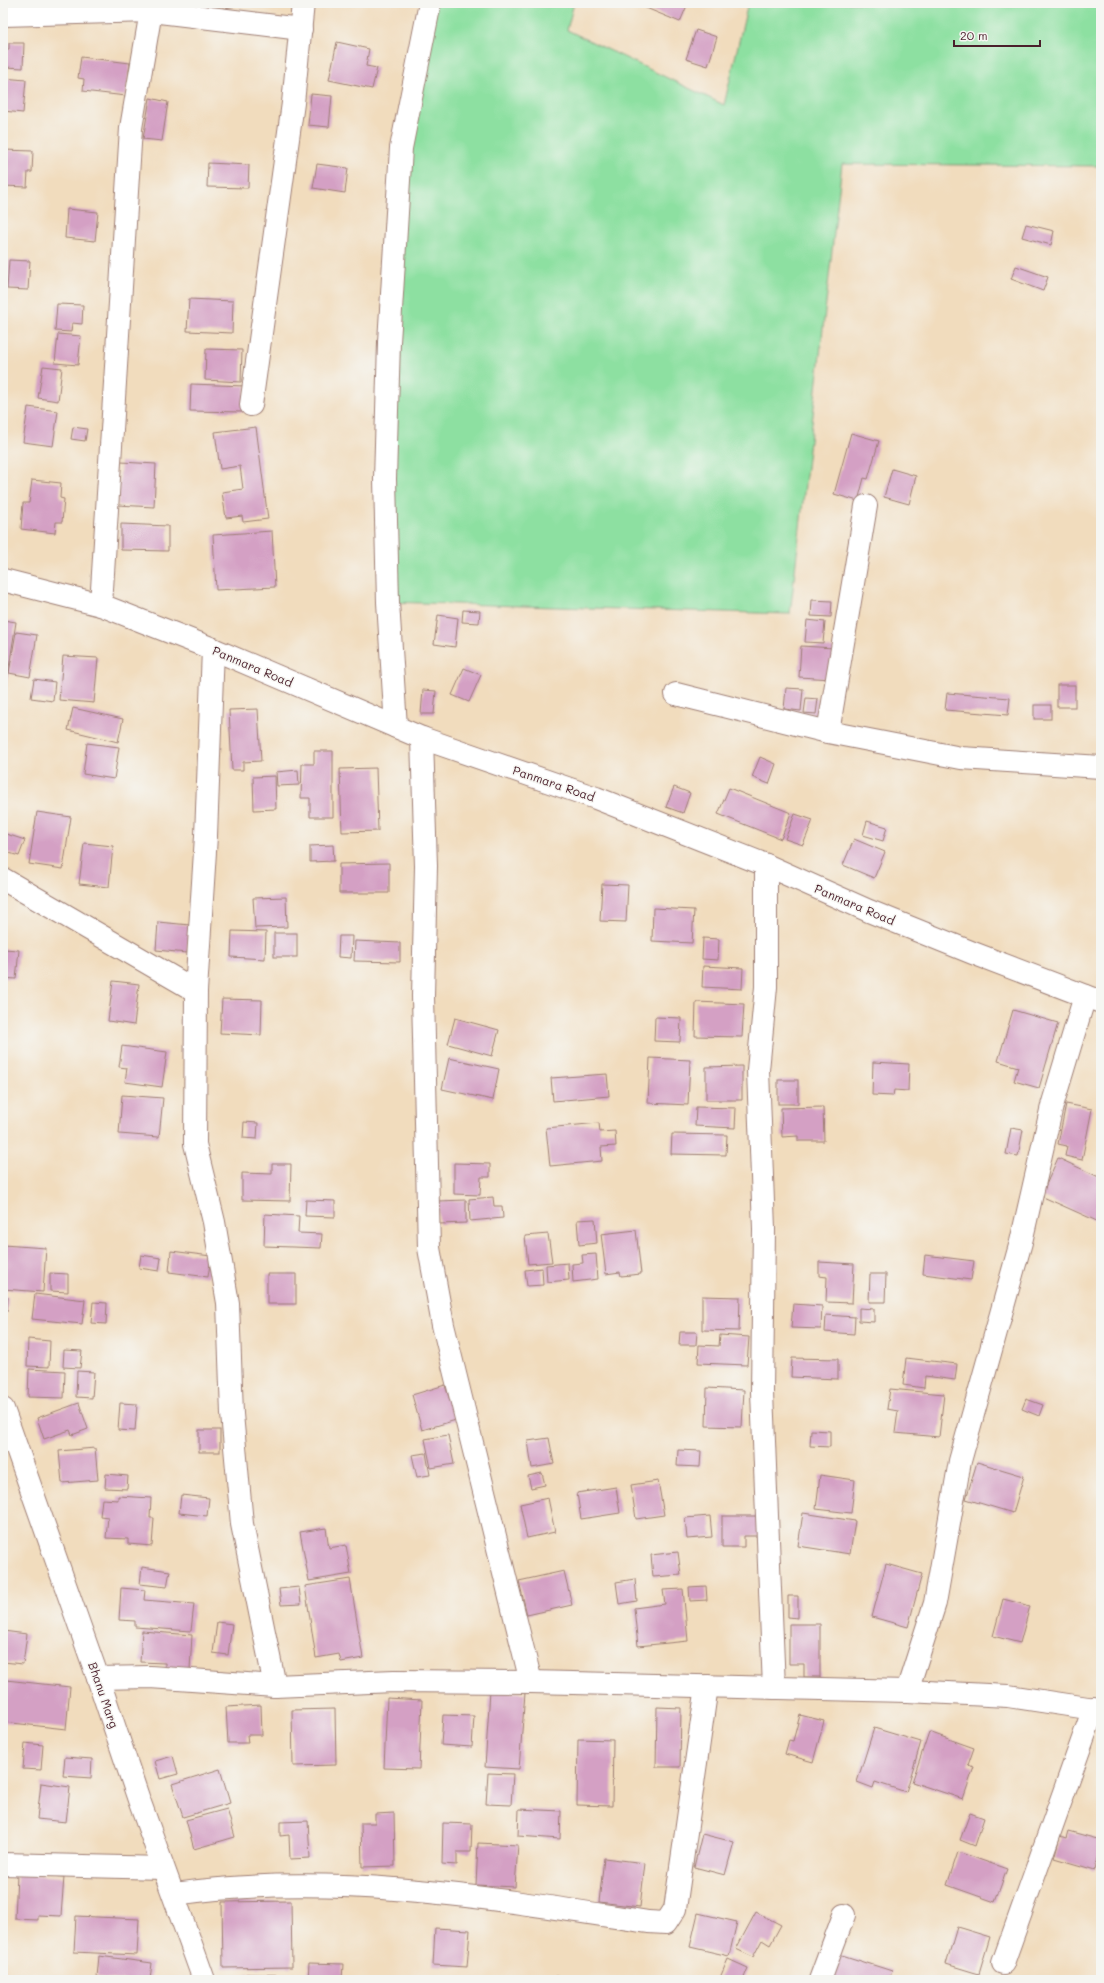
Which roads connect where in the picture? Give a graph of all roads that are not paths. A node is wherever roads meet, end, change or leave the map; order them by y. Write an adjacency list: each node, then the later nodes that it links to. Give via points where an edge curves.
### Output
1 (303, 3): 5 (street)
2 (430, 3): 12 (street, via 401,148 389,342 385,479 388,602)
3 (151, 11): 4 (street); 5 (street); 9 (street, via 131,128)
4 (3, 15)
5 (302, 29): 6 (street)
6 (251, 405)
7 (866, 506): 13 (street)
8 (3, 580): 9 (street, Panmara Road)
9 (101, 605): 10 (street, Panmara Road)
10 (213, 649): 12 (street, Panmara Road); 18 (street, via 206,836)
11 (676, 694): 13 (street)
12 (396, 728): 14 (street, Panmara Road)
13 (828, 732): 15 (street, via 961,758)
14 (422, 738): 16 (street, Panmara Road, via 596,798); 22 (street, via 426,866 423,996 429,1248 443,1325)
15 (1101, 767)
16 (766, 865): 19 (street, Panmara Road, via 869,911); 25 (street, via 766,987 758,1070 764,1229 762,1392)
17 (3, 879): 18 (street)
18 (196, 992): 23 (street, via 195,1144 214,1222 228,1303 232,1414 242,1524)
19 (1093, 999): 26 (street, via 1052,1106 1021,1242 960,1461 935,1603)
20 (3, 1410): 21 (street, Bhanu Marg)
21 (98, 1678): 23 (street, via 150,1677); 29 (street, Bhanu Marg)
22 (531, 1682): 23 (street, via 394,1681); 24 (street)
23 (275, 1686)
24 (707, 1686): 25 (street); 30 (street, via 675,1909 666,1923 501,1899 386,1889 306,1885 204,1889)
25 (774, 1688): 26 (street)
26 (907, 1691): 27 (street, via 1008,1696)
27 (1097, 1709): 32 (street)
28 (3, 1864): 29 (street)
29 (164, 1868): 30 (street, Bhanu Marg)
30 (174, 1894): 33 (street, Bhanu Marg)
31 (844, 1915): 34 (street)
32 (1003, 1963)
33 (204, 1980)
34 (820, 1980)

